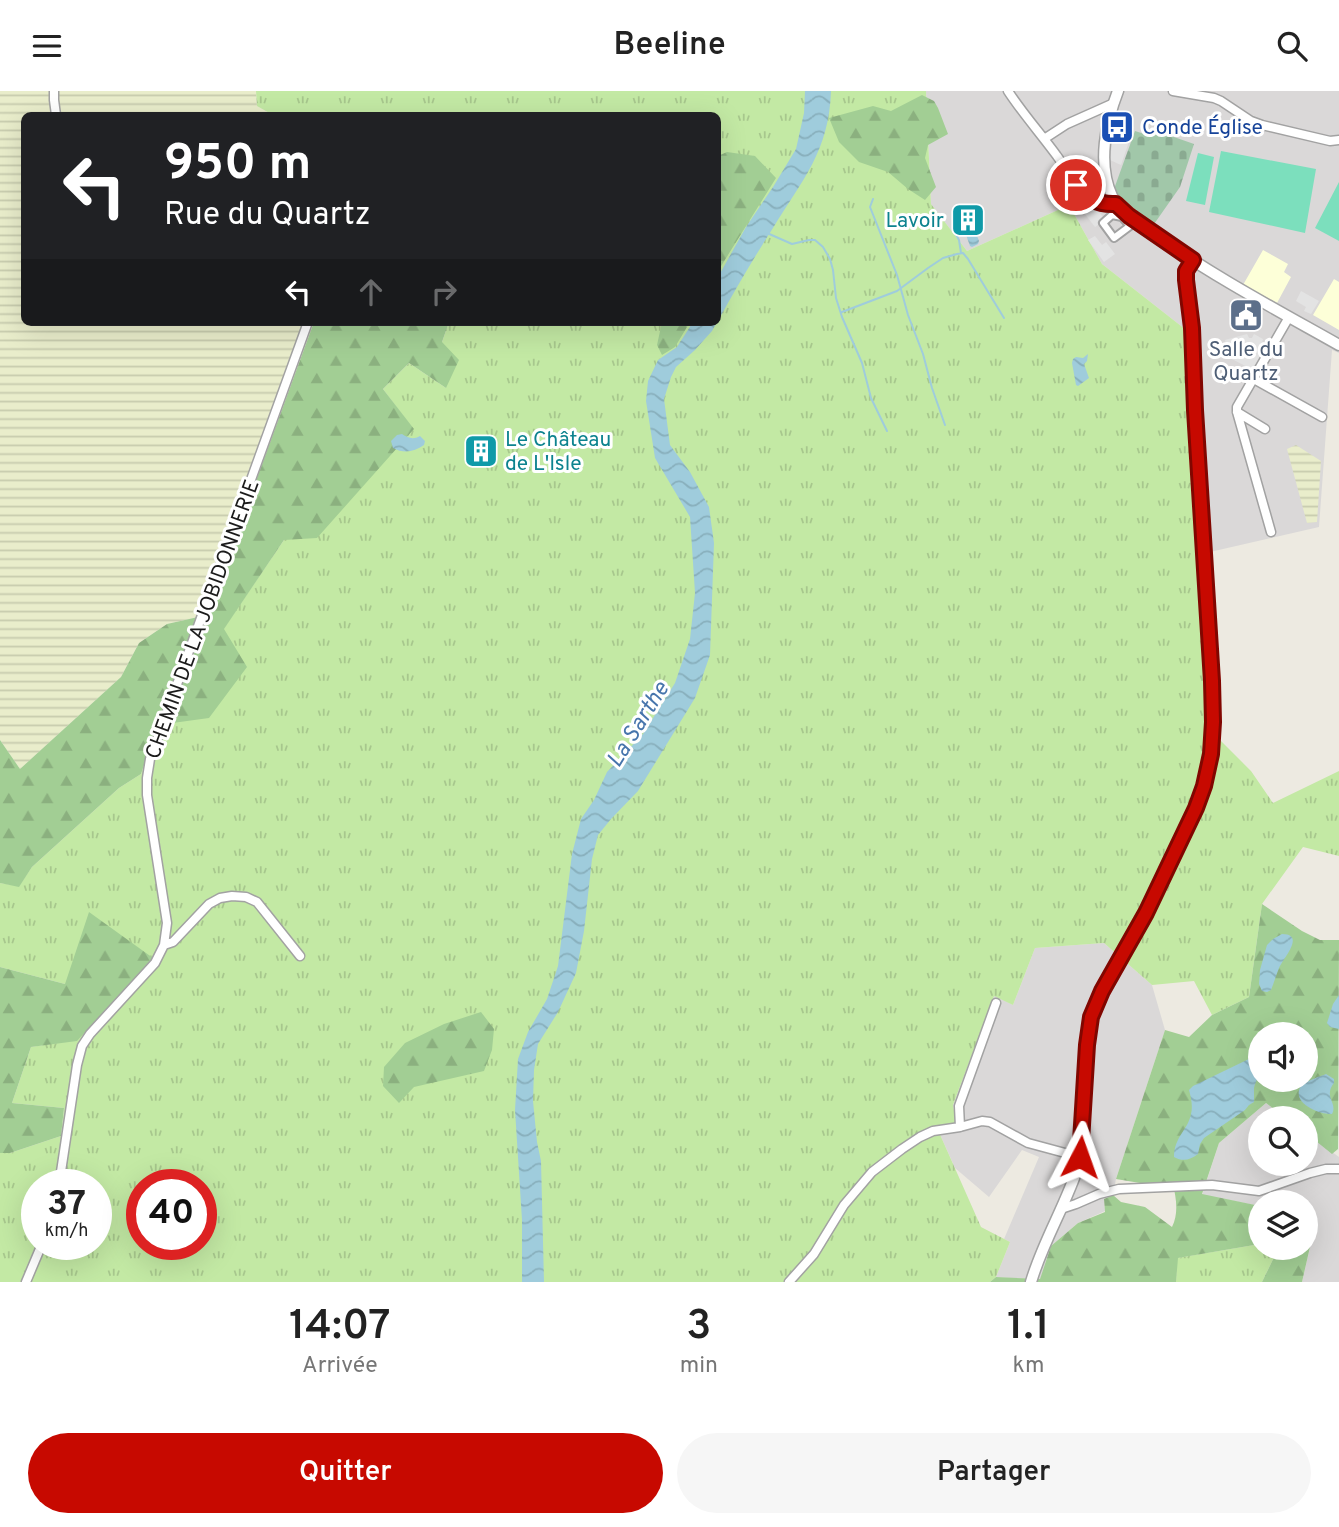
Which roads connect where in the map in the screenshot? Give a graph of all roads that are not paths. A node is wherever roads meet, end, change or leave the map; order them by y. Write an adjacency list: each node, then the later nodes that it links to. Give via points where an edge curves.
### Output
1 (54, 91): 6 (street)
2 (1008, 91): 7 (street)
3 (1173, 91): 4 (street)
4 (1188, 93): 8 (street, via 1221,101 1262,125)
5 (1114, 96): 7 (street); 9 (street, via 1104,161)
6 (56, 112)
7 (1044, 139): 9 (street, via 1085,196)
8 (1339, 140)
9 (1116, 204): 10 (street)
10 (1193, 260): 11 (street); 23 (street, via 1186,280 1212,681 1211,754 1196,808 1091,1017)
11 (1289, 317): 13 (street); 14 (street)
12 (307, 326): 19 (street, CHEMIN DE LA JOBIDONNERIE, via 150,759 147,795 167,923)
13 (1339, 345)
14 (1252, 378): 15 (street); 16 (street)
15 (1237, 412): 17 (street); 18 (street)
16 (1322, 417)
17 (1265, 429)
18 (1270, 533)
19 (164, 945): 20 (street, via 173,942 209,904 220,898 246,897 257,902); 25 (street, via 155,963 82,1046)
20 (300, 956)
21 (996, 1003): 22 (street, via 959,1106)
22 (960, 1127): 23 (street, via 990,1122 1028,1143); 29 (street, via 920,1137 872,1173)
23 (1080, 1157): 26 (street)
24 (1339, 1168): 26 (street, via 1310,1173 1259,1192 1213,1185 1119,1189)
25 (61, 1169)
26 (1061, 1209): 30 (street)
27 (35, 1260): 28 (street)
28 (26, 1282)
29 (789, 1282)
30 (1031, 1282)

